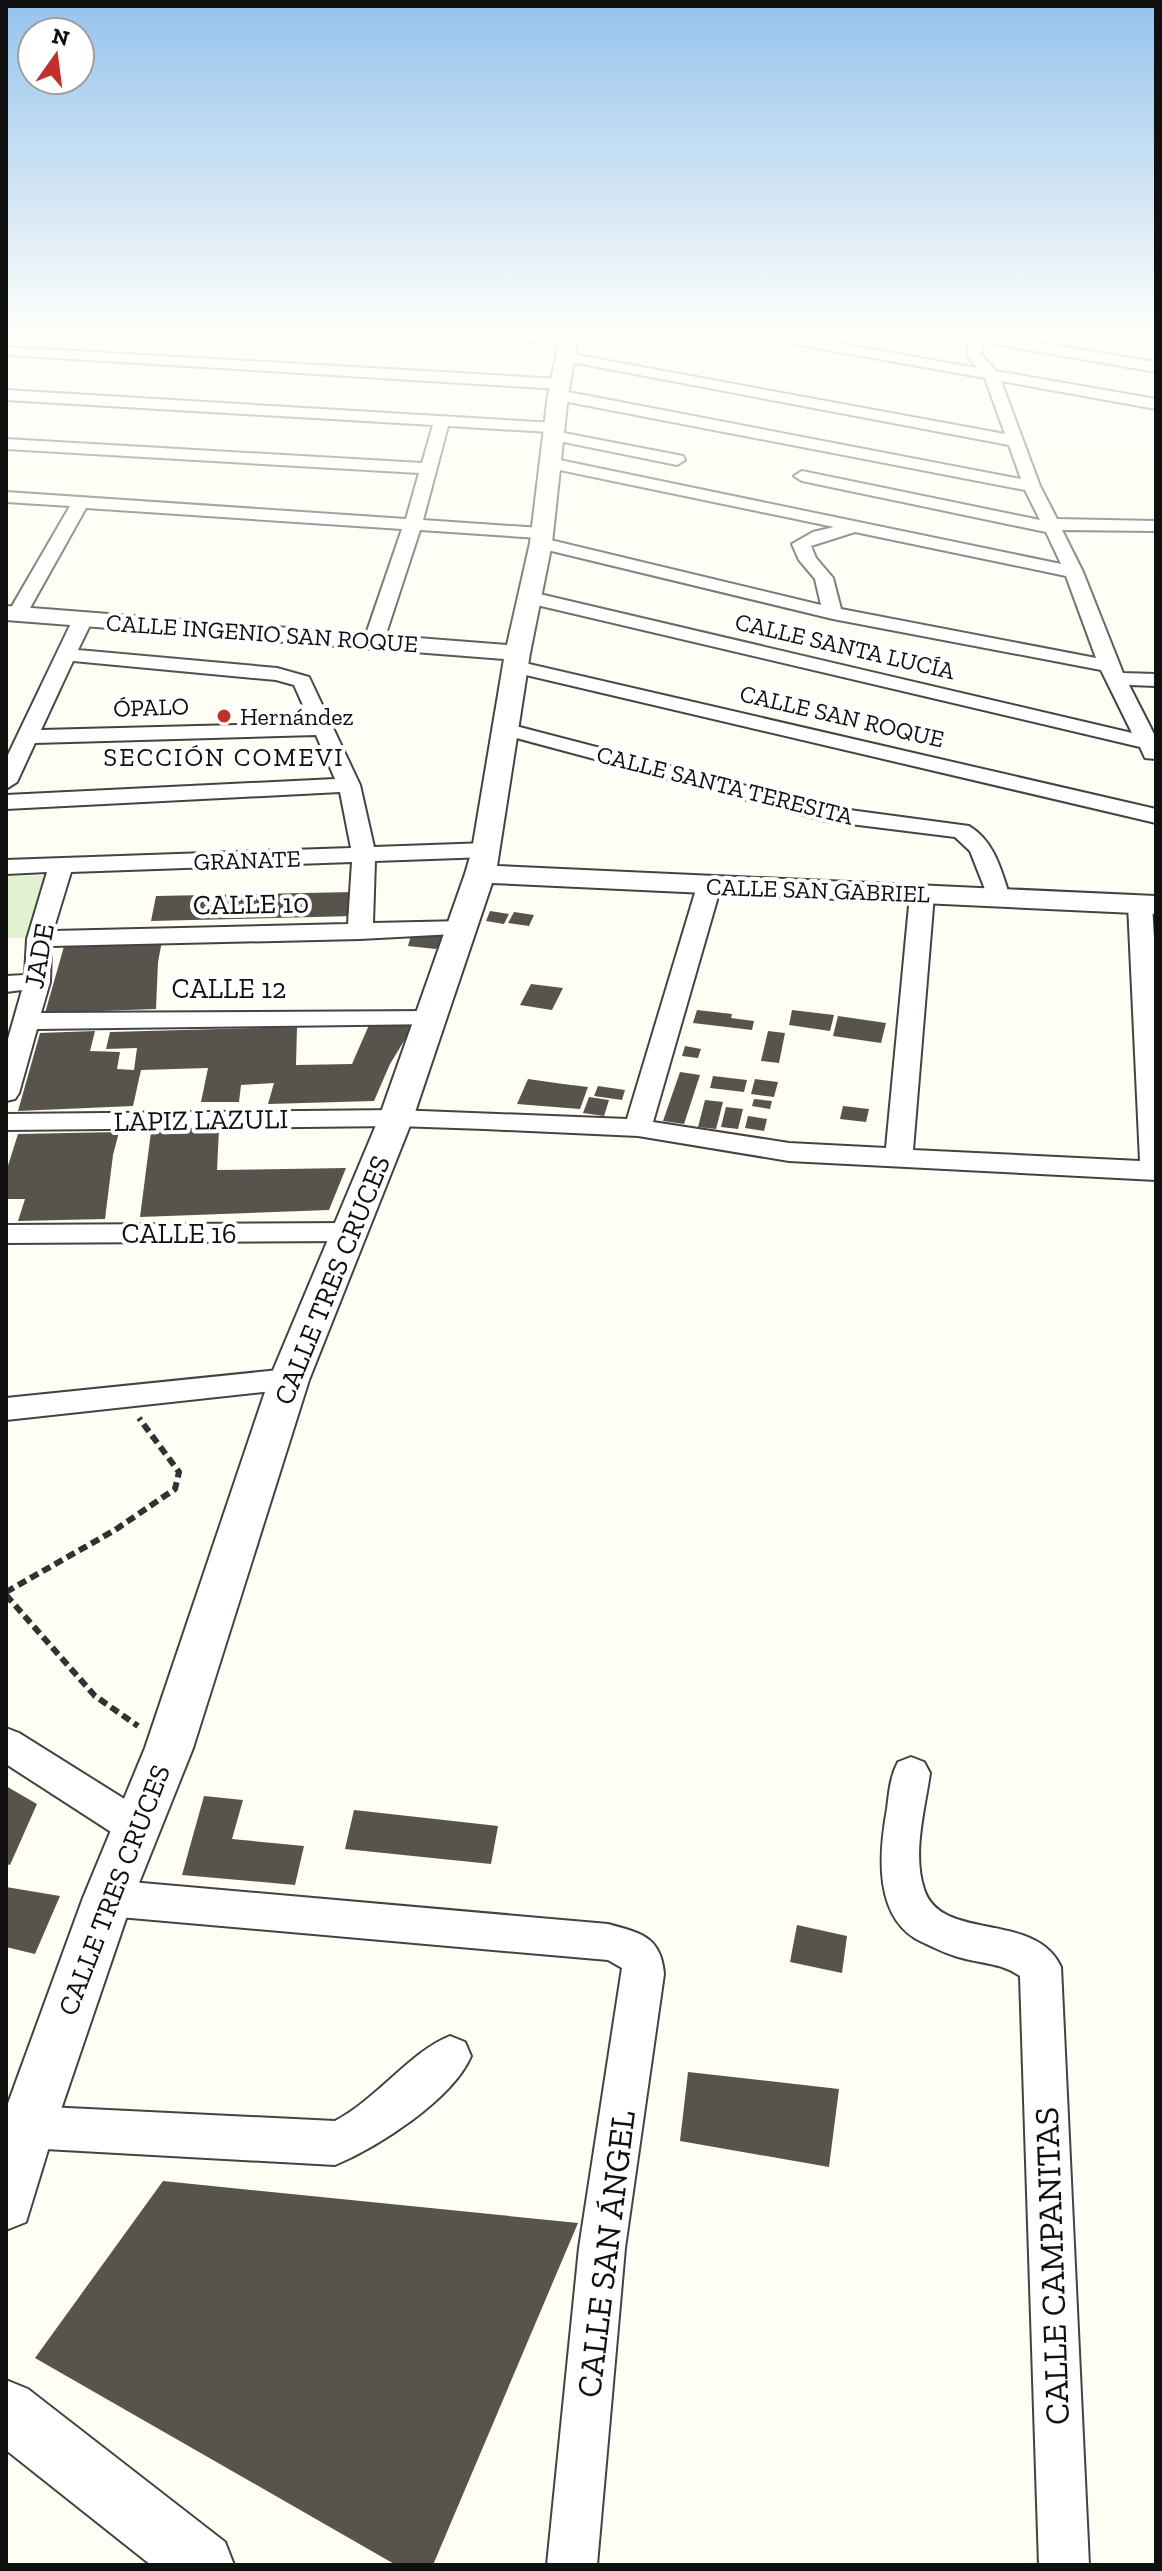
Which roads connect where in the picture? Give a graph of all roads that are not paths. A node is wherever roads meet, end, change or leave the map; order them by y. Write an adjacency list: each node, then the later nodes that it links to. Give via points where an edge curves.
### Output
1 (234, 457): 9 (street)
2 (430, 457): 9 (street)
3 (552, 457): 19 (street, CALLE TRES CRUCES)
4 (672, 457): 8 (street)
5 (683, 457): 14 (street)
6 (886, 457): 11 (street)
7 (1021, 457): 11 (street)
8 (677, 460)
9 (427, 468): 15 (street)
10 (802, 476): 16 (street)
11 (1032, 486): 16 (street)
12 (6, 497): 13 (street, CALLE SANTA LUCÍA)
13 (81, 502): 15 (street, CALLE SANTA LUCÍA); 23 (street)
14 (790, 514): 18 (street); 20 (street)
15 (413, 524): 19 (street, CALLE SANTA LUCÍA); 26 (street)
16 (1051, 526): 17 (street); 21 (street)
17 (1156, 526)
18 (857, 528): 20 (street); 21 (street)
19 (541, 538): 22 (street, CALLE TRES CRUCES); 24 (street, CALLE SANTA LUCÍA)
20 (801, 544): 24 (street, via 824,578)
21 (1074, 572): 29 (street)
22 (531, 598): 28 (street, CALLE TRES CRUCES); 34 (street, CALLE SANTA LUCÍA)
23 (12, 613): 25 (street, CALLE INGENIO SAN ROQUE)
24 (833, 613): 29 (street, CALLE SANTA LUCÍA)
25 (83, 619): 26 (street, CALLE INGENIO SAN ROQUE); 27 (street)
26 (374, 640): 28 (street, CALLE INGENIO SAN ROQUE)
27 (68, 655): 31 (street, via 290,676 305,684); 33 (street)
28 (517, 660): 32 (street, CALLE TRES CRUCES); 39 (street, CALLE SAN ROQUE)
29 (1113, 673): 30 (street, CALLE SANTA LUCÍA); 34 (street)
30 (1156, 680)
31 (323, 729): 33 (street, ÓPALO); 36 (street)
32 (508, 730): 42 (street, CALLE TRES CRUCES); 47 (street, CALLE SANTA TERESITA, via 826,814 961,831 983,852)
33 (28, 737): 35 (street)
34 (1152, 751)
35 (6, 782)
36 (349, 785): 38 (street); 41 (street)
37 (1156, 794): 39 (street)
38 (6, 802)
39 (1103, 803): 40 (street, CALLE SAN ROQUE)
40 (1156, 816)
41 (364, 856): 42 (street, GRANATE); 43 (street, GRANATE); 50 (street)
42 (484, 862): 45 (street, CALLE SAN GABRIEL); 49 (street, CALLE TRES CRUCES)
43 (61, 866): 44 (street, GRANATE); 51 (street, JADE)
44 (6, 867)
45 (709, 886): 46 (street, CALLE SAN GABRIEL); 59 (street)
46 (922, 895): 47 (street, CALLE SAN GABRIEL); 60 (street)
47 (998, 897): 48 (street, CALLE SAN GABRIEL)
48 (1148, 905): 61 (street)
49 (464, 928): 50 (street, CALLE 10); 54 (street, CALLE TRES CRUCES)
50 (360, 932): 51 (street, CALLE 10)
51 (39, 939): 52 (street, JADE)
52 (37, 982): 53 (street); 55 (street, JADE)
53 (6, 984)
54 (432, 1019): 55 (street, CALLE 12); 57 (street, CALLE TRES CRUCES)
55 (26, 1021): 56 (street, JADE)
56 (8, 1078)
57 (396, 1118): 58 (street, LAPIZ LAZULI); 59 (street, LAPIZ LAZULI); 62 (street, CALLE TRES CRUCES)
58 (6, 1122)
59 (638, 1128): 60 (street, LAPIZ LAZULI, via 789,1152)
60 (899, 1156): 61 (street, LAPIZ LAZULI)
61 (1155, 1171)
62 (352, 1232): 63 (street, CALLE 16); 64 (street, CALLE TRES CRUCES)
63 (6, 1234)
64 (289, 1380): 65 (street); 68 (street, CALLE TRES CRUCES, via 169,1748)
65 (6, 1409)
66 (6, 1744): 68 (street)
67 (911, 1773): 76 (street, CALLE CAMPANITAS, via 899,1878 917,1919 957,1939 1012,1949 1040,1967)
68 (136, 1827): 69 (street, CALLE TRES CRUCES)
69 (108, 1898): 71 (street, CALLE TRES CRUCES); 75 (street, CALLE SAN ÁNGEL, via 608,1942 642,1959 602,2248)
70 (450, 2056): 71 (street, via 371,2124 335,2143)
71 (27, 2127): 72 (street, CALLE TRES CRUCES)
72 (6, 2202)
73 (6, 2411): 74 (street)
74 (202, 2565)
75 (572, 2565)
76 (1064, 2565)

